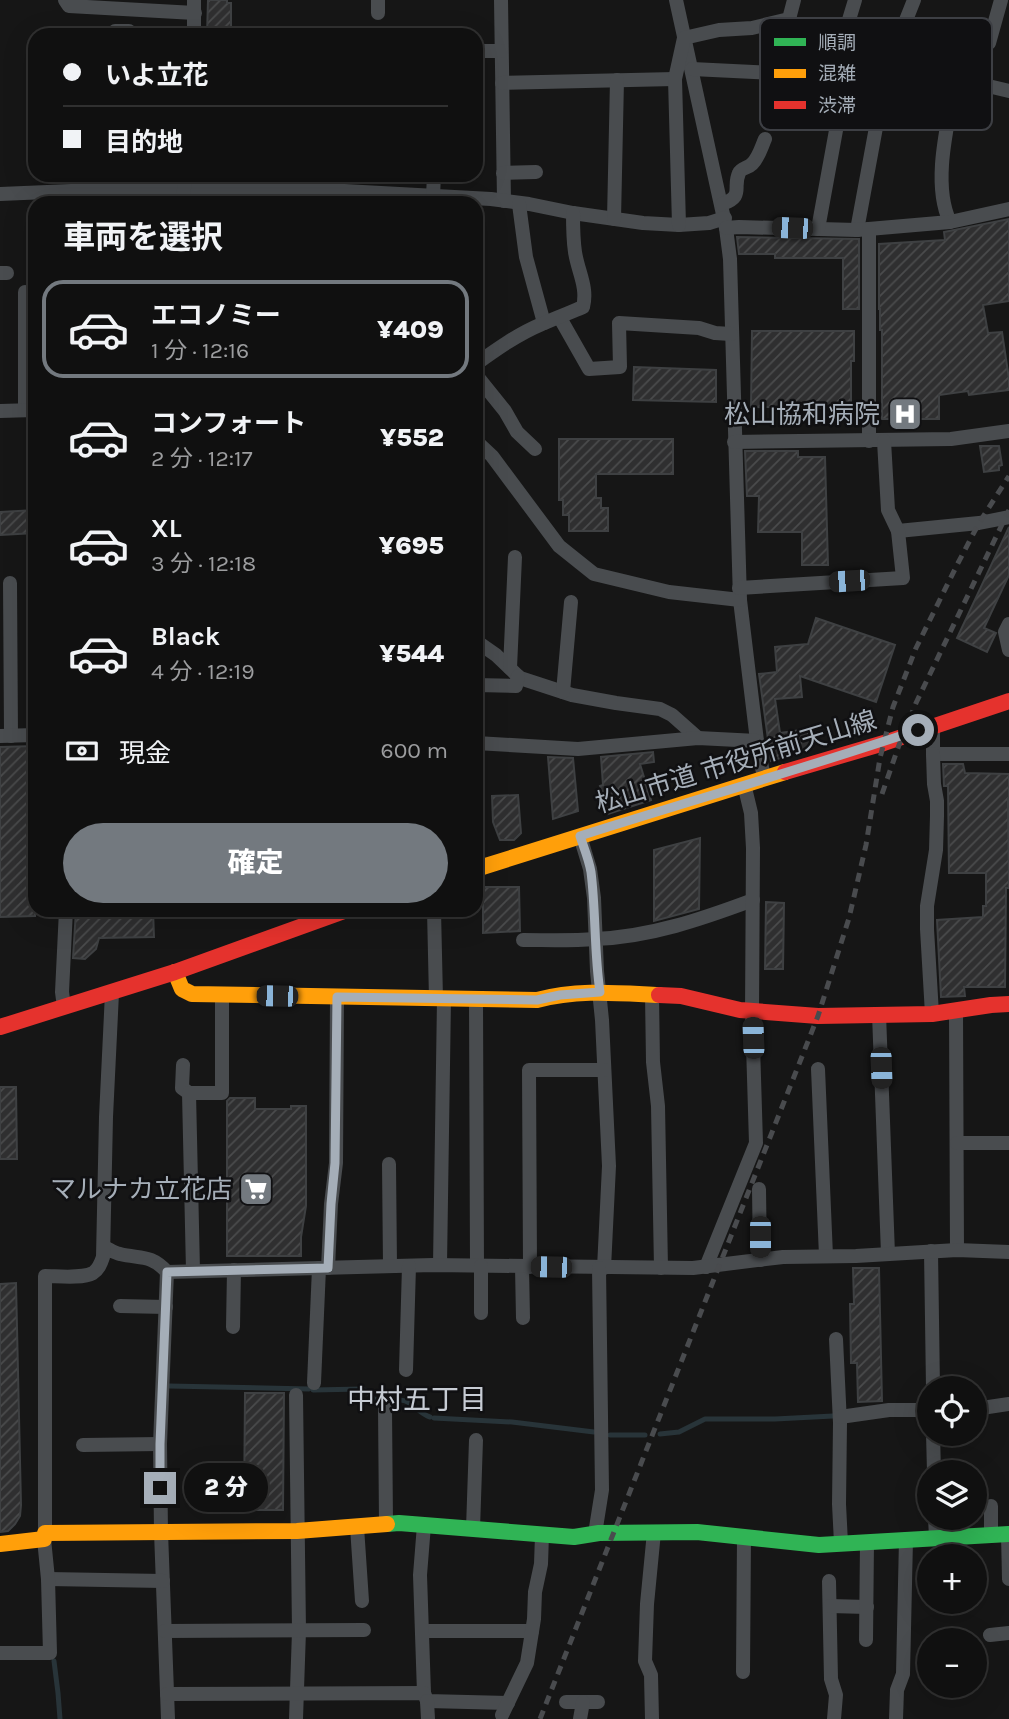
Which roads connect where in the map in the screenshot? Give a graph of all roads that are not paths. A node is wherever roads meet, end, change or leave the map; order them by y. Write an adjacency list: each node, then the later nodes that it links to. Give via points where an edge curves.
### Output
1 (65, 0): 8 (street, via 69,6)
2 (500, 0): 17 (street)
3 (676, 0): 15 (street)
4 (794, 0): 9 (street)
5 (855, 0): 10 (street)
6 (914, 0): 11 (street)
7 (1001, 0): 14 (street)
8 (195, 7): 13 (street)
9 (789, 18)
10 (851, 18)
11 (907, 18)
12 (760, 26): 15 (street)
13 (194, 28)
14 (992, 32)
15 (684, 38): 18 (street); 20 (street)
16 (483, 51): 17 (street)
17 (501, 51): 22 (street)
18 (692, 69): 19 (street); 39 (street)
19 (760, 72)
20 (675, 79): 21 (street); 42 (street)
21 (617, 80): 22 (street); 40 (street)
22 (502, 83): 28 (street)
23 (832, 130): 43 (street)
24 (878, 130): 44 (street)
25 (946, 130): 41 (street, via 942,176)
26 (765, 139): 39 (street, via 750,166 741,169)
27 (536, 172): 28 (street)
28 (503, 173): 35 (street)
29 (104, 182): 30 (street); 32 (street)
30 (184, 189): 31 (street)
31 (296, 189): 33 (street)
32 (0, 194)
33 (337, 196)
34 (483, 199): 35 (street)
35 (503, 201): 36 (street)
36 (519, 204): 38 (street); 47 (street, via 526,257)
37 (1009, 209): 41 (street)
38 (573, 213): 40 (street); 46 (street, via 575,255 585,299 583,307)
39 (724, 217): 42 (street); 43 (street, via 739,227); 48 (street)
40 (614, 219): 42 (street)
41 (950, 222): 44 (street)
42 (679, 225)
43 (818, 229): 44 (street)
44 (863, 230): 55 (street)
45 (25, 292): 50 (street)
46 (560, 318): 47 (street); 48 (street, via 589,369 621,367 619,323)
47 (544, 323): 49 (street)
48 (732, 334): 57 (street)
49 (483, 359)
50 (28, 363)
51 (483, 384): 59 (street)
52 (28, 410): 53 (street)
53 (0, 411)
54 (1009, 431): 56 (street)
55 (869, 441): 56 (street); 57 (street)
56 (884, 441): 61 (street, via 888,510)
57 (734, 442): 64 (street)
58 (483, 448): 64 (street, via 559,546 594,574 669,592)
59 (535, 449)
60 (1009, 517): 61 (street)
61 (898, 531): 64 (street, via 903,578)
62 (515, 557): 69 (street)
63 (10, 583): 75 (street)
64 (740, 594): 77 (street)
65 (571, 602): 71 (street)
66 (1009, 624): 68 (street, via 1005,632)
67 (483, 646): 69 (street)
68 (1009, 650)
69 (514, 672): 70 (street, via 516,685); 71 (street)
70 (483, 684)
71 (563, 692): 76 (street, via 660,709)
72 (1009, 701): 73 (street, 松山市道 市役所前天山線)
73 (933, 725): 79 (street); 81 (street, 松山市道 市役所前天山線)
74 (28, 735): 75 (street)
75 (6, 736)
76 (698, 738): 77 (street); 78 (street, via 578,749)
77 (757, 741): 81 (street)
78 (483, 743)
79 (933, 754): 80 (street); 104 (street, via 936,850 927,906)
80 (1009, 754)
81 (764, 778): 82 (street, 松山市道 市役所前天山線)
82 (744, 785): 83 (street, 松山市道 市役所前天山線); 85 (street, via 751,813)
83 (580, 836): 84 (street, 松山市道 市役所前天山線); 90 (street, via 590,869)
84 (483, 867)
85 (753, 900): 90 (street, via 669,928); 102 (street)
86 (66, 917): 100 (street)
87 (327, 917): 91 (street)
88 (434, 917): 97 (street)
89 (523, 940): 90 (street)
90 (596, 940): 92 (street)
91 (175, 972): 93 (street); 94 (street, via 182,989)
92 (600, 992): 95 (street); 98 (street, via 537,1000); 108 (street)
93 (112, 993): 100 (street); 114 (street)
94 (222, 994): 96 (street); 109 (street, via 222,1093)
95 (652, 995): 102 (street, via 681,996); 129 (street)
96 (337, 997): 97 (street); 127 (street, via 335,1163)
97 (440, 999): 98 (street); 121 (street)
98 (476, 999): 124 (street)
99 (1009, 1004): 101 (street)
100 (64, 1007): 105 (street)
101 (956, 1011): 104 (street); 110 (street)
102 (752, 1012): 103 (street); 126 (street, via 756,1143)
103 (879, 1014): 104 (street); 118 (street)
104 (932, 1014)
105 (0, 1027)
106 (183, 1065): 109 (street, via 182,1088)
107 (818, 1069): 119 (street)
108 (604, 1070): 125 (street, via 529,1070); 128 (street, via 609,1166)
109 (189, 1093): 131 (street)
110 (957, 1143): 111 (street); 115 (street)
111 (1009, 1143)
112 (389, 1164): 122 (street)
113 (760, 1189): 120 (street)
114 (104, 1247): 132 (street, via 117,1254 148,1258); 164 (street, via 101,1264 93,1273 45,1276)
115 (957, 1250): 116 (street); 117 (street)
116 (931, 1251): 118 (street); 140 (street)
117 (1009, 1252)
118 (888, 1254): 119 (street)
119 (826, 1256): 120 (street)
120 (760, 1260): 126 (street)
121 (440, 1265): 123 (street); 124 (street)
122 (390, 1266): 123 (street); 127 (street)
123 (409, 1266): 139 (street)
124 (479, 1266): 125 (street); 135 (street)
125 (526, 1267): 128 (street); 136 (street)
126 (706, 1267): 129 (street)
127 (324, 1268): 130 (street); 141 (street)
128 (602, 1268): 129 (street); 160 (street, via 602,1490)
129 (660, 1268)
130 (234, 1270): 131 (street); 137 (street)
131 (193, 1271): 132 (street)
132 (167, 1272): 134 (street)
133 (120, 1306): 134 (street)
134 (166, 1307): 149 (street)
135 (481, 1313)
136 (523, 1318)
137 (233, 1327)
138 (835, 1339): 147 (street)
139 (406, 1370)
140 (933, 1376)
141 (314, 1383)
142 (296, 1395): 157 (street)
143 (1009, 1404): 144 (street)
144 (987, 1407)
145 (385, 1408): 152 (street)
146 (917, 1410): 147 (street)
147 (839, 1417): 170 (street)
148 (476, 1440): 155 (street)
149 (160, 1444): 150 (street); 158 (street)
150 (83, 1445)
151 (991, 1506): 163 (street)
152 (386, 1523): 153 (street); 154 (street)
153 (424, 1525): 155 (street); 182 (street)
154 (357, 1527): 157 (street); 175 (street)
155 (473, 1529): 162 (street)
156 (936, 1530): 166 (street)
157 (297, 1531): 158 (street); 181 (street)
158 (161, 1532): 164 (street); 173 (street)
159 (653, 1532): 160 (street); 165 (street); 196 (street, via 645,1661 651,1675)
160 (596, 1534): 162 (street)
161 (1009, 1534): 163 (street); 172 (street)
162 (542, 1535): 179 (street)
163 (991, 1535): 166 (street)
164 (44, 1536): 169 (street); 171 (street)
165 (744, 1537): 170 (street); 187 (street)
166 (936, 1538): 167 (street)
167 (906, 1539): 168 (street); 198 (street, via 903,1674)
168 (867, 1542): 170 (street); 177 (street)
169 (0, 1544)
170 (841, 1544)
171 (48, 1579): 173 (street); 186 (street, via 50,1653)
172 (1009, 1579)
173 (163, 1581): 180 (street)
174 (829, 1581): 176 (street)
175 (362, 1601)
176 (830, 1606): 177 (street); 197 (street)
177 (867, 1607): 185 (street)
178 (364, 1630): 181 (street)
179 (532, 1630): 182 (street); 190 (street, via 527,1663 505,1709)
180 (164, 1631): 181 (street); 189 (street)
181 (299, 1631): 188 (street)
182 (423, 1631): 190 (street)
183 (1009, 1633): 184 (street)
184 (990, 1635)
185 (866, 1640)
186 (0, 1653)
187 (743, 1672)
188 (297, 1694): 189 (street); 190 (street); 193 (street)
189 (167, 1695): 192 (street)
190 (426, 1697): 194 (street)
191 (566, 1702): 195 (street, via 591,1702)
192 (168, 1719)
193 (296, 1719)
194 (428, 1719)
195 (580, 1719)
196 (652, 1719)
197 (834, 1719)
198 (896, 1719)

